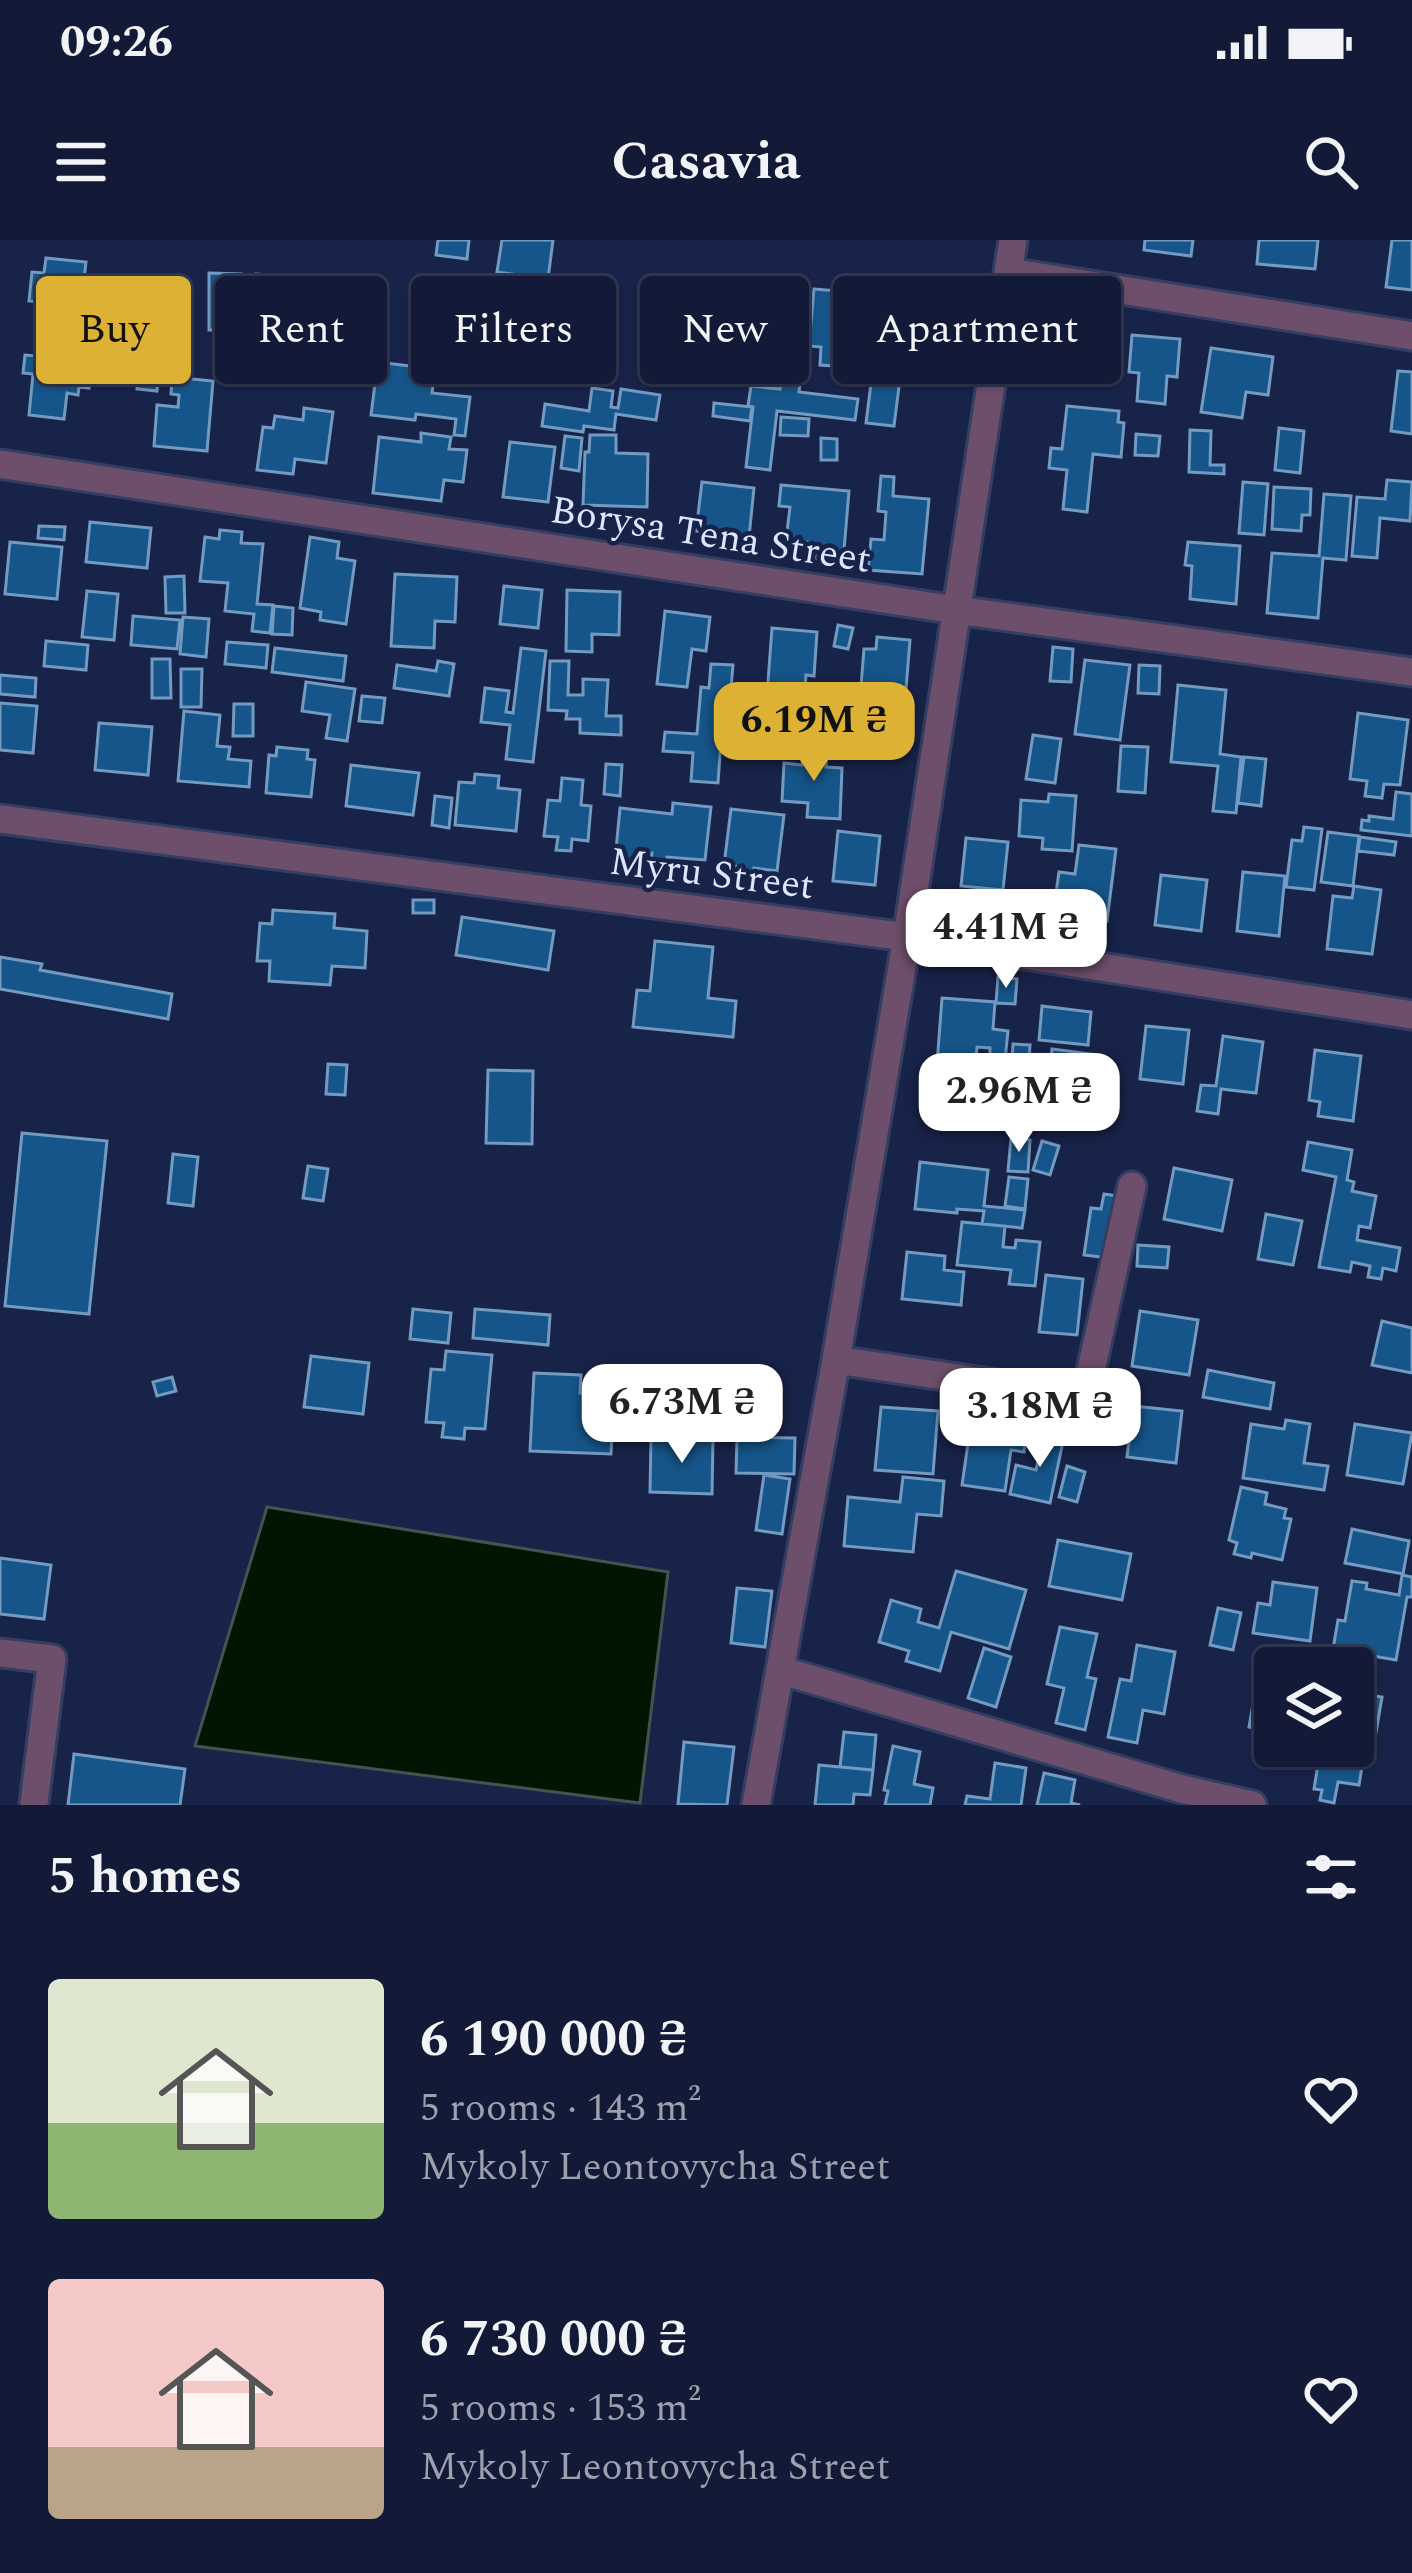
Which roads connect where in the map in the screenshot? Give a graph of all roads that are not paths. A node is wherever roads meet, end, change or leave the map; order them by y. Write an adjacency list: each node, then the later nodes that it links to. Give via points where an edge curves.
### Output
1 (1012, 240): 2 (street)
2 (1008, 272): 3 (street); 5 (street)
3 (1412, 336)
4 (0, 464): 5 (street, Borysa Tena Street)
5 (956, 610): 6 (street, Borysa Tena Street); 8 (street)
6 (1412, 672)
7 (0, 819): 8 (street, Myru Street)
8 (908, 937): 9 (street, Myru Street); 11 (street)
9 (1412, 1015)
10 (1132, 1186): 11 (street, via 1085,1397)
11 (836, 1360): 13 (street)
12 (0, 1653): 14 (street, via 52,1659)
13 (780, 1670): 15 (street); 16 (street)
14 (34, 1803)
15 (757, 1805)
16 (1252, 1805)

